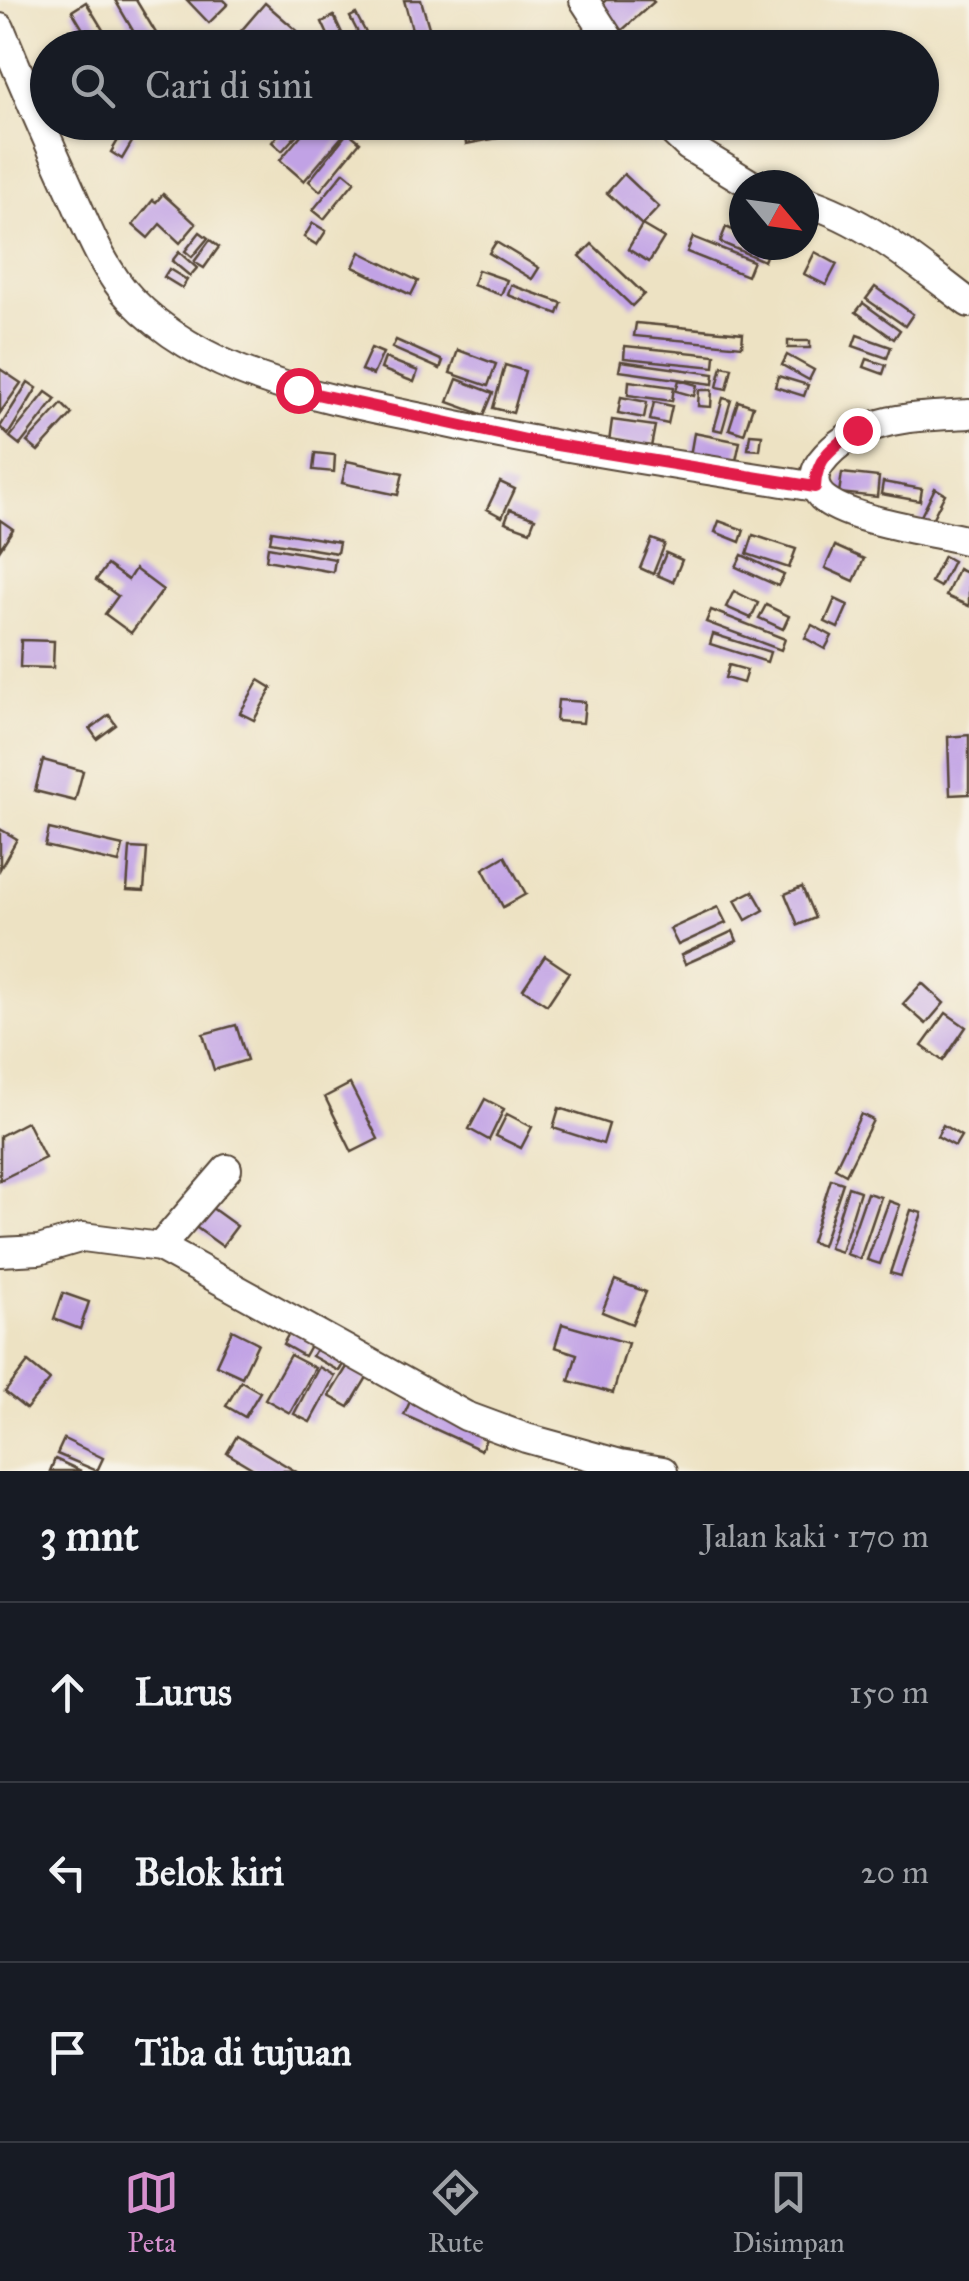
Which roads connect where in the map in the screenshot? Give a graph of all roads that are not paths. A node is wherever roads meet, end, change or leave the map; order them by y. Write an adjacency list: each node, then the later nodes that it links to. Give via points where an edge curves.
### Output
1 (584, 0): 3 (street)
2 (0, 28): 4 (street)
3 (604, 30)
4 (30, 101)
5 (47, 140): 11 (street, via 129,298 184,344 348,403)
6 (682, 140): 7 (street)
7 (729, 171)
8 (819, 206): 9 (street, via 913,260)
9 (969, 303)
10 (969, 414): 11 (street, via 857,430 815,470)
11 (815, 487): 12 (street, via 838,506)
12 (969, 542)
13 (227, 1169): 14 (street)
14 (160, 1246): 15 (street, via 82,1237 39,1250); 16 (street, via 466,1416 526,1438)
15 (0, 1252)
16 (663, 1471)

